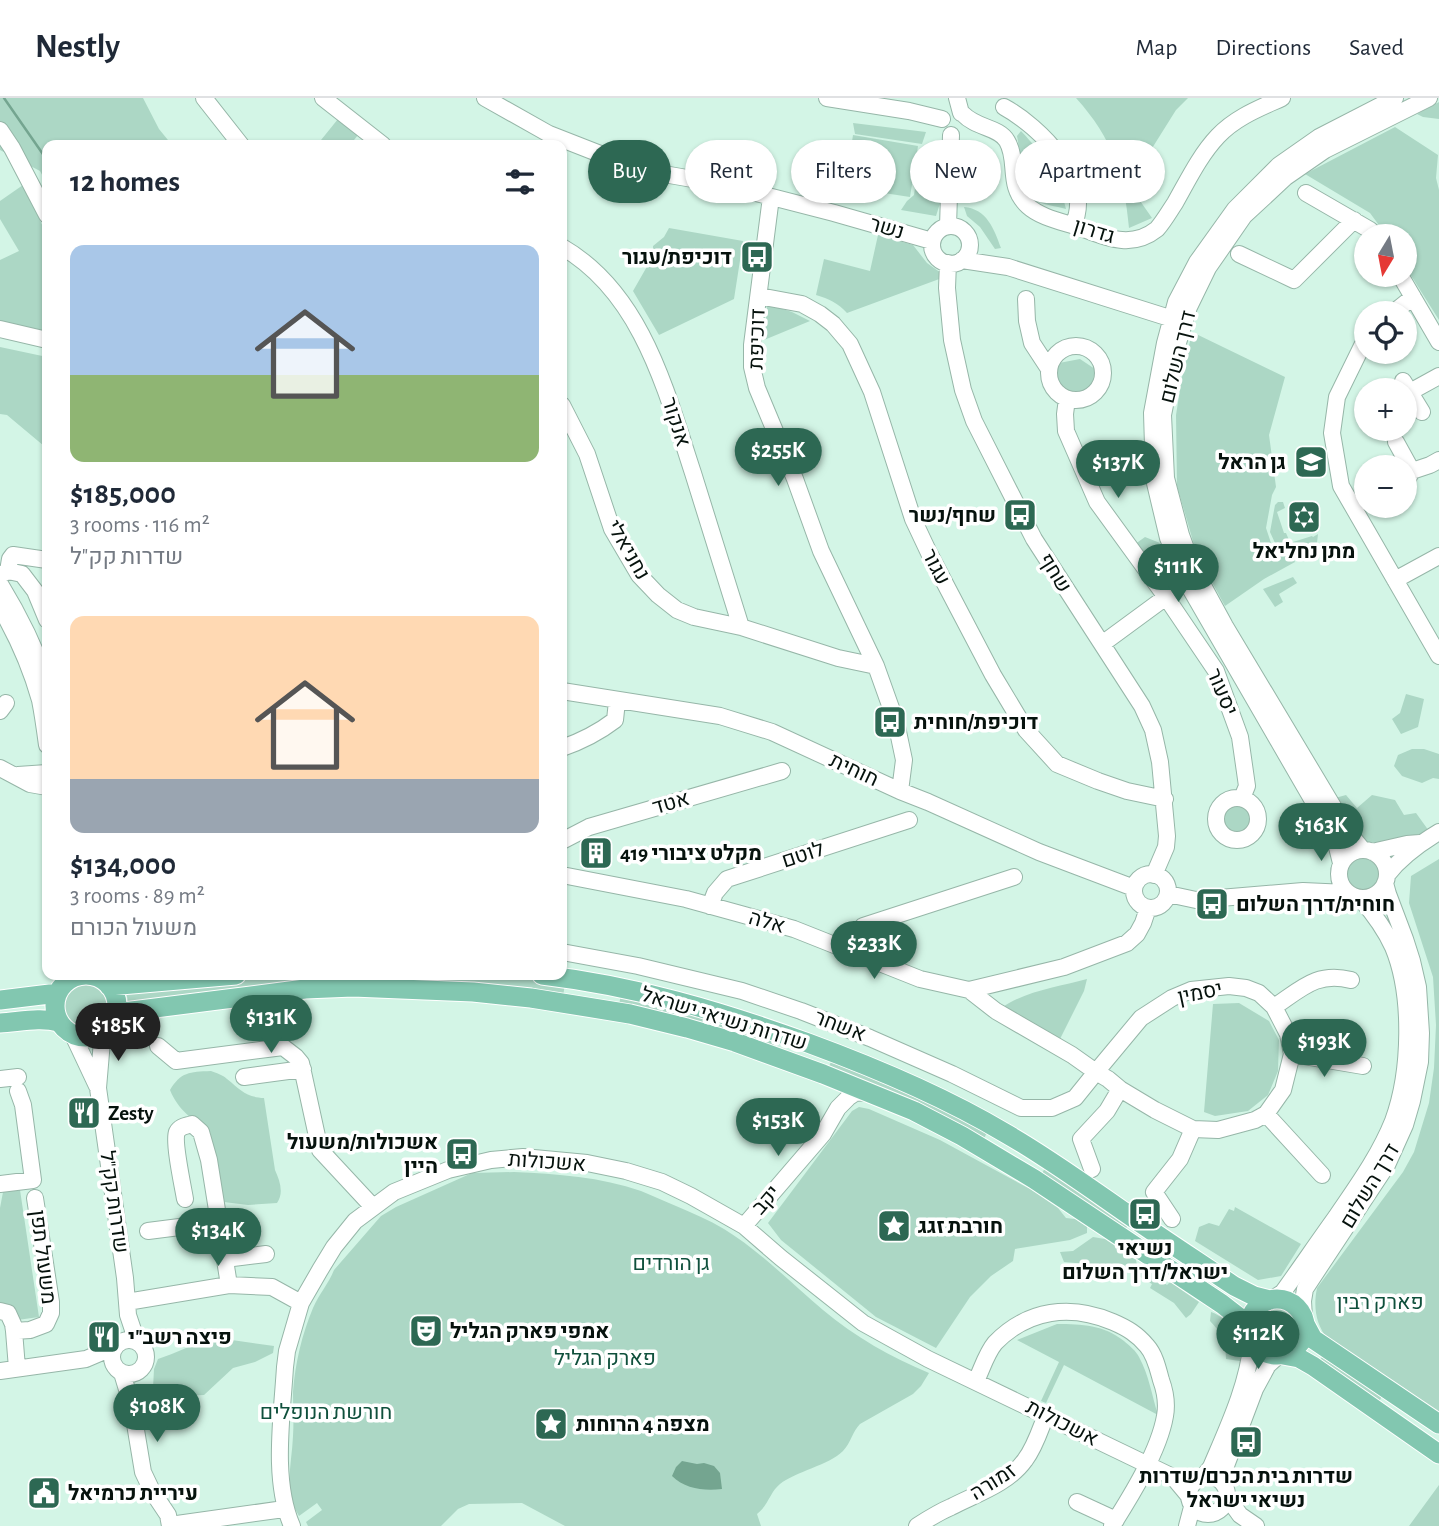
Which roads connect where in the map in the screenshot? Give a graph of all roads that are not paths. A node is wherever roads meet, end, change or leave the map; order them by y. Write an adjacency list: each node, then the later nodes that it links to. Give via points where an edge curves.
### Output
1 (204, 98): 13 (street)
2 (323, 98): 14 (street)
3 (485, 98): 15 (street, נשר)
4 (827, 98): 9 (street, גדרון, via 932,115)
5 (1282, 98): 24 (street, גדרון, via 1224,130 1163,222 1148,235 1122,240)
6 (1395, 98): 37 (street, דרך השלום, via 1319,137 1279,165 1235,209 1197,262 1176,302)
7 (1429, 98): 37 (street, דרך השלום, via 1325,150 1286,177 1244,216)
8 (1004, 107): 24 (street, via 1034,127 1058,153 1077,198)
9 (955, 109): 10 (street, גדרון); 12 (street, via 966,124); 12 (street, via 941,124 943,130)
10 (984, 127): 12 (street); 24 (street, גדרון, via 1006,140 1014,181 1024,203)
11 (0, 130): 21 (street)
12 (957, 134): 25 (street)
13 (237, 140)
14 (377, 140)
15 (564, 140)
16 (567, 141): 17 (street, נשר, via 640,170)
17 (685, 178)
18 (1306, 193): 22 (street)
19 (777, 199): 26 (street, נשר)
20 (770, 203): 33 (street, דוכיפת)
21 (42, 206)
22 (1354, 220): 23 (street); 29 (street, via 1294,279)
23 (1361, 224)
24 (1073, 225)
25 (948, 226): 26 (street, via 938,231); 27 (street, via 965,232)
26 (933, 242): 30 (street, via 940,260)
27 (970, 245): 30 (street, via 968,254); 31 (street)
28 (567, 250): 60 (street, אנקור, via 606,282 649,349 670,401)
29 (1239, 254)
30 (955, 262): 31 (street); 61 (street, שחף, via 947,288 952,340 974,421 1034,539)
31 (1008, 267): 37 (street)
32 (1407, 287): 34 (street)
33 (759, 296): 63 (street, דוכיפת, via 752,345 757,388 821,551); 75 (street, עגור, via 802,304 833,324 850,344 872,392 913,519 1026,730 1057,764 1127,791)
34 (1413, 297): 36 (street); 40 (street)
35 (1026, 299): 42 (street, via 1031,343)
36 (1408, 301)
37 (1177, 321): 80 (street, דרך השלום, via 1177,346 1163,415 1166,478 1181,535 1225,626 1349,832); 81 (street, דרך השלום, via 1152,413 1154,479 1168,537 1187,583 1335,839)
38 (0, 329): 39 (street)
39 (42, 339)
40 (1439, 342)
41 (1354, 362): 51 (street, via 1337,397 1332,432 1341,486)
42 (1049, 369): 44 (street, via 1052,386); 44 (street, via 1054,357 1071,346 1081,346 1099,358 1104,369 1099,389 1081,400)
43 (1439, 376): 45 (street, via 1407,387)
44 (1067, 399): 57 (street, יסעור, via 1066,431 1097,502)
45 (1422, 412)
46 (567, 415): 60 (street, נחניאלי, via 587,454 612,529 639,575 677,610)
47 (1396, 442): 48 (street)
48 (1401, 455)
49 (1439, 460): 50 (street)
50 (1417, 471)
51 (1354, 500)
52 (1366, 518): 56 (street)
53 (1439, 556): 56 (street)
54 (42, 559): 55 (street, via 13,555)
55 (3, 576): 59 (street, via 22,574); 64 (street)
56 (1395, 580): 62 (street)
57 (1166, 597): 61 (street); 74 (street, יסעור, via 1216,671 1240,737 1247,786)
58 (0, 607): 67 (street, via 22,649)
59 (42, 608)
60 (741, 627): 63 (street, נחניאלי)
61 (1102, 644): 75 (street, שחף, via 1153,730)
62 (1438, 652)
63 (876, 666): 73 (street, דוכיפת, via 897,722 904,760)
64 (42, 669)
65 (567, 692): 66 (street, חוחית)
66 (617, 701): 68 (street, via 615,720); 73 (street, חוחית, via 720,716 772,732)
67 (42, 714)
68 (567, 746)
69 (782, 771): 78 (street, אטד, via 589,827)
70 (6, 772): 71 (street); 72 (street)
71 (42, 774)
72 (42, 786)
73 (900, 792): 86 (street, חוחית)
74 (1242, 798)
75 (1165, 799): 82 (street, שחף, via 1166,847)
76 (909, 820): 90 (street, לוטם, via 727,879)
77 (1439, 832): 79 (street)
78 (567, 838)
79 (1420, 843): 80 (street); 85 (street, via 1395,864)
80 (1367, 851): 81 (street, via 1350,853); 85 (street, via 1382,859)
81 (1340, 866): 87 (street); 89 (street, via 1340,882)
82 (1153, 874): 86 (street, via 1143,876); 88 (street, via 1166,884)
83 (567, 876): 90 (street, אלה)
84 (1014, 877): 92 (street, via 863,926)
85 (1386, 879): 89 (street, via 1375,895); 136 (street, דרך השלום, via 1418,987 1420,1062 1412,1101 1387,1165 1304,1289)
86 (1134, 888): 91 (street, via 1138,903)
87 (1303, 891): 88 (street, via 1196,900); 89 (street)
88 (1168, 894): 91 (street, via 1158,907)
89 (1354, 895): 132 (street, דרך השלום, via 1375,916 1398,960 1407,1031 1401,1088 1374,1160 1283,1292)
90 (710, 906): 92 (street, אלה, via 794,929)
91 (1148, 908): 98 (street, אלה, via 1137,934 1126,943 1064,967)
92 (848, 951): 98 (street, אלה, via 920,979)
93 (567, 954): 109 (street, אשחר, via 749,993 870,1038 1021,1108 1052,1108 1075,1098)
94 (567, 979): 132 (main road, שדרות נשיאי ישראל, via 717,1012 922,1089 1035,1151 1234,1286)
95 (101, 980): 101 (main road, via 116,998)
96 (1351, 980): 100 (street, via 1338,976 1314,980)
97 (65, 983): 99 (main road); 103 (main road, via 55,1008)
98 (969, 990): 109 (street, via 996,1012)
99 (0, 1000)
100 (1275, 1007): 106 (street); 109 (street, יסמין, via 1246,988 1191,990 1141,1017)
101 (116, 1013): 104 (main road); 110 (main road, שדרות נשיאי ישראל, via 305,989 473,992 653,1020)
102 (0, 1023): 103 (main road, via 50,1020)
103 (66, 1028): 104 (main road, via 82,1037); 113 (street)
104 (105, 1031): 113 (street)
105 (158, 1046): 108 (street, via 176,1061 283,1047)
106 (1292, 1054): 107 (street); 117 (street, via 1283,1090)
107 (1363, 1066)
108 (303, 1069): 111 (street); 124 (street, via 320,1150)
109 (1096, 1072): 114 (street)
110 (830, 1076): 115 (main road, שדרות נשיאי ישראל); 116 (street, via 839,1094)
111 (244, 1077)
112 (0, 1079): 121 (street, משעול תפן, via 18,1084 33,1180)
113 (98, 1088): 134 (street, שדרות קק"ל)
114 (1120, 1089): 118 (street); 119 (street, via 1081,1139)
115 (868, 1092): 116 (street, יקב, via 855,1093); 138 (main road, שדרות נשיאי ישראל, via 962,1136 1034,1179 1222,1304 1240,1318)
116 (838, 1108): 127 (street, יקב, via 823,1133)
117 (1266, 1114): 118 (street, via 1218,1130); 120 (street)
118 (1193, 1129): 125 (street, via 1180,1159 1154,1192)
119 (1092, 1169)
120 (1322, 1175)
121 (0, 1184)
122 (35, 1198): 137 (street, משעול תפן, via 51,1313 46,1324)
123 (185, 1199): 126 (street, via 176,1142 177,1132 192,1124 201,1132 209,1160)
124 (373, 1207): 127 (street, אשכולות, via 394,1192 448,1170 523,1157 587,1163 662,1182); 133 (street, אשכולות, via 334,1247)
125 (1171, 1219)
126 (219, 1222): 128 (street); 130 (street)
127 (744, 1226): 147 (street, אשכולות, via 863,1323)
128 (148, 1231)
129 (266, 1254): 130 (street)
130 (225, 1259): 131 (street)
131 (229, 1285): 133 (street, via 272,1287); 134 (street)
132 (1271, 1299): 136 (main road, via 1289,1302); 138 (main road, via 1255,1308)
133 (301, 1303): 158 (street, אשכולות, via 285,1367 280,1472)
134 (127, 1308): 139 (street); 140 (street)
135 (0, 1311): 137 (street, משעול תפן, via 8,1313)
136 (1304, 1321): 141 (main road, via 1299,1344); 150 (main road, via 1313,1339)
137 (13, 1331): 143 (street, משעול תפן)
138 (1250, 1334): 141 (main road, via 1260,1350); 154 (street, via 1244,1384 1211,1467)
139 (137, 1342): 140 (street, via 126,1339); 146 (street, via 146,1357)
140 (116, 1345): 142 (street); 144 (street, via 111,1358)
141 (1281, 1355): 151 (main road, via 1312,1366); 155 (street, via 1268,1365 1255,1389 1224,1471)
142 (86, 1359): 143 (street); 144 (street)
143 (17, 1368): 145 (street)
144 (118, 1370): 146 (street, via 128,1374); 148 (street)
145 (0, 1371)
146 (139, 1371): 148 (street)
147 (976, 1381): 149 (street, אשכולות); 152 (street, via 994,1345 1017,1326 1046,1314 1095,1315 1131,1330 1149,1348 1165,1392 1166,1415)
148 (132, 1406): 162 (street, via 143,1472)
149 (1046, 1415): 152 (street, אשכולות); 164 (street, זמורה, via 1025,1461 1014,1472)
150 (1439, 1424)
151 (1439, 1454)
152 (1147, 1465): 153 (street, אשכולות); 161 (street)
153 (1173, 1478): 154 (street, אשכולות); 156 (street, אשכולות)
154 (1201, 1478): 155 (street, via 1215,1478); 156 (street, via 1193,1484)
155 (1225, 1491): 159 (street); 160 (street, via 1222,1507)
156 (1190, 1501): 160 (street); 165 (street)
157 (1077, 1502): 161 (street)
158 (285, 1509): 162 (street); 163 (street, אשכולות)
159 (1240, 1515): 160 (street); 166 (street)
160 (1211, 1517)
161 (1114, 1523)
162 (170, 1526)
163 (292, 1526)
164 (917, 1526)
165 (1187, 1526)
166 (1256, 1526)

